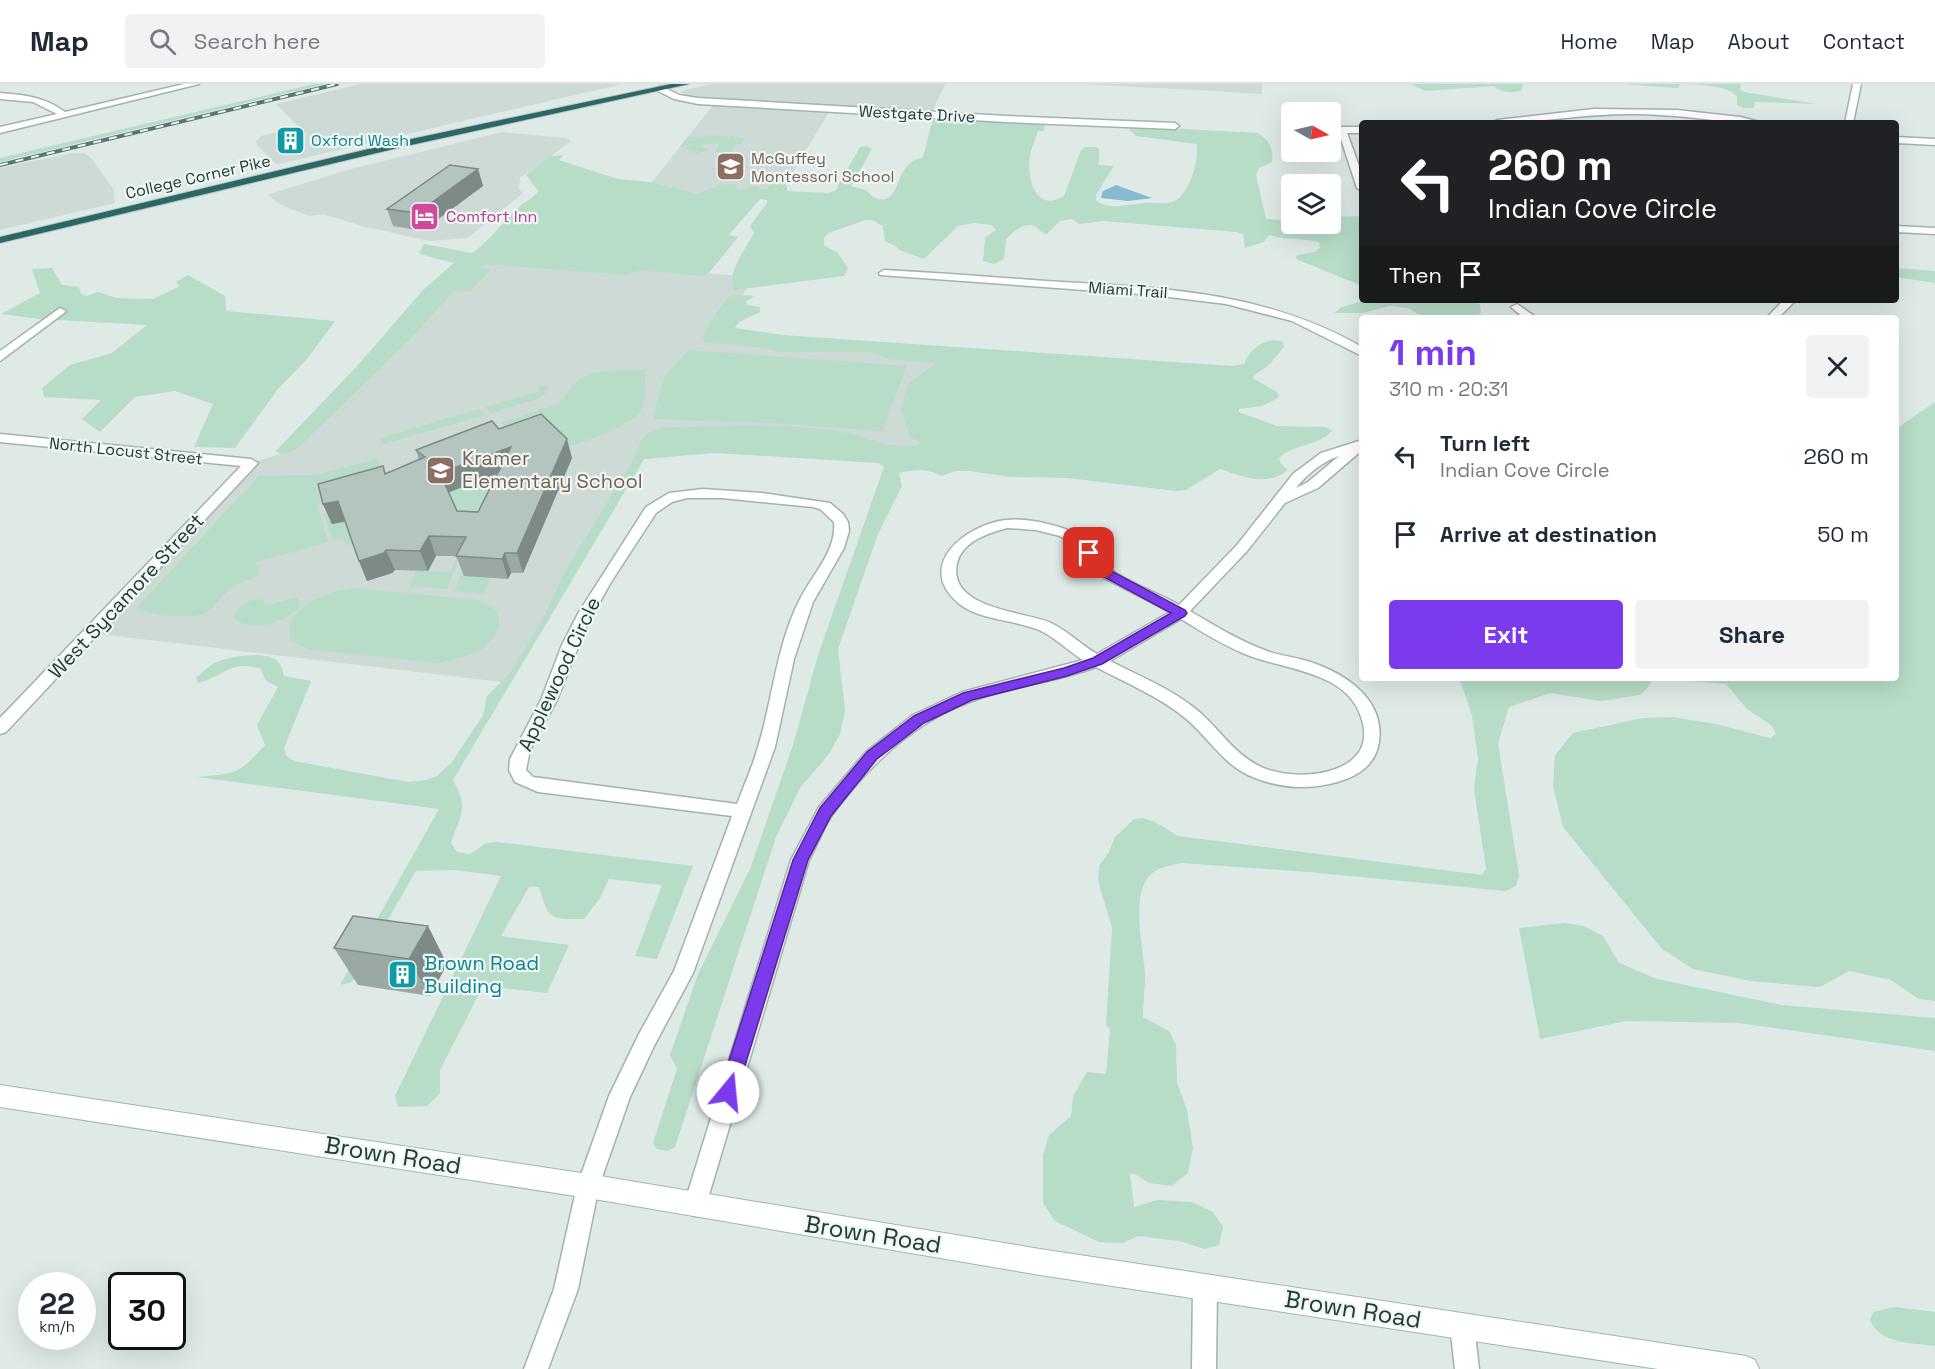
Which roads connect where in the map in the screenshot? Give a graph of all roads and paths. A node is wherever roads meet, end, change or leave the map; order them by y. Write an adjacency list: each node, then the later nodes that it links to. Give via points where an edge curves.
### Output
1 (195, 84): 6 (street)
2 (684, 84): 4 (highway, College Corner Pike)
3 (1857, 84): 9 (street)
4 (661, 89): 10 (street, Westgate Drive, via 698,101); 18 (highway, College Corner Pike, via 392,147)
5 (0, 96): 6 (street, via 43,100)
6 (64, 115): 11 (street)
7 (1523, 120): 8 (street, via 1635,111)
8 (1735, 120)
9 (1850, 120)
10 (1175, 126)
11 (0, 130)
12 (1359, 130): 15 (street, via 1342,130)
13 (1899, 140): 14 (street)
14 (1935, 142)
15 (1359, 179)
16 (1899, 229): 17 (street)
17 (1935, 231)
18 (0, 240)
19 (884, 273): 25 (street, Miami Trail, via 1195,295 1300,319)
20 (1787, 303): 24 (street)
21 (1517, 307): 23 (street)
22 (60, 311): 26 (street)
23 (1528, 315)
24 (1775, 315)
25 (1359, 350)
26 (0, 357)
27 (0, 438): 29 (street, North Locust Street)
28 (1359, 446): 30 (street, via 1313,485 1281,500)
29 (251, 463): 32 (street, West Sycamore Street)
30 (1180, 613): 31 (street); 31 (street, via 1108,574 1077,541 1034,525 1006,524 983,530 953,554 949,573 959,595 974,605 1053,631); 31 (street, via 1258,654 1338,678 1370,713 1373,736 1366,759 1348,773 1324,779 1295,782 1268,777 1243,765 1223,749 1185,709)
31 (1098, 661): 36 (street, via 968,696 919,719 872,756 825,812 800,860)
32 (0, 728)
33 (743, 811): 33 (street, Applewood Circle, via 766,747 786,658 806,602 837,548 841,522 825,506 813,503 702,493 676,495 651,510 602,585 577,629 517,766 526,782 538,786); 35 (street, Applewood Circle, via 683,973 620,1096)
34 (0, 1096): 35 (street, Brown Road)
35 (588, 1186): 36 (street, Brown Road); 39 (street, Applewood Circle, via 566,1289)
36 (695, 1205): 37 (street, Brown Road)
37 (1205, 1287): 38 (street, Brown Road); 40 (street)
38 (1462, 1326): 41 (street); 42 (street, Brown Road)
39 (536, 1369)
40 (1204, 1369)
41 (1467, 1369)
42 (1746, 1369)

